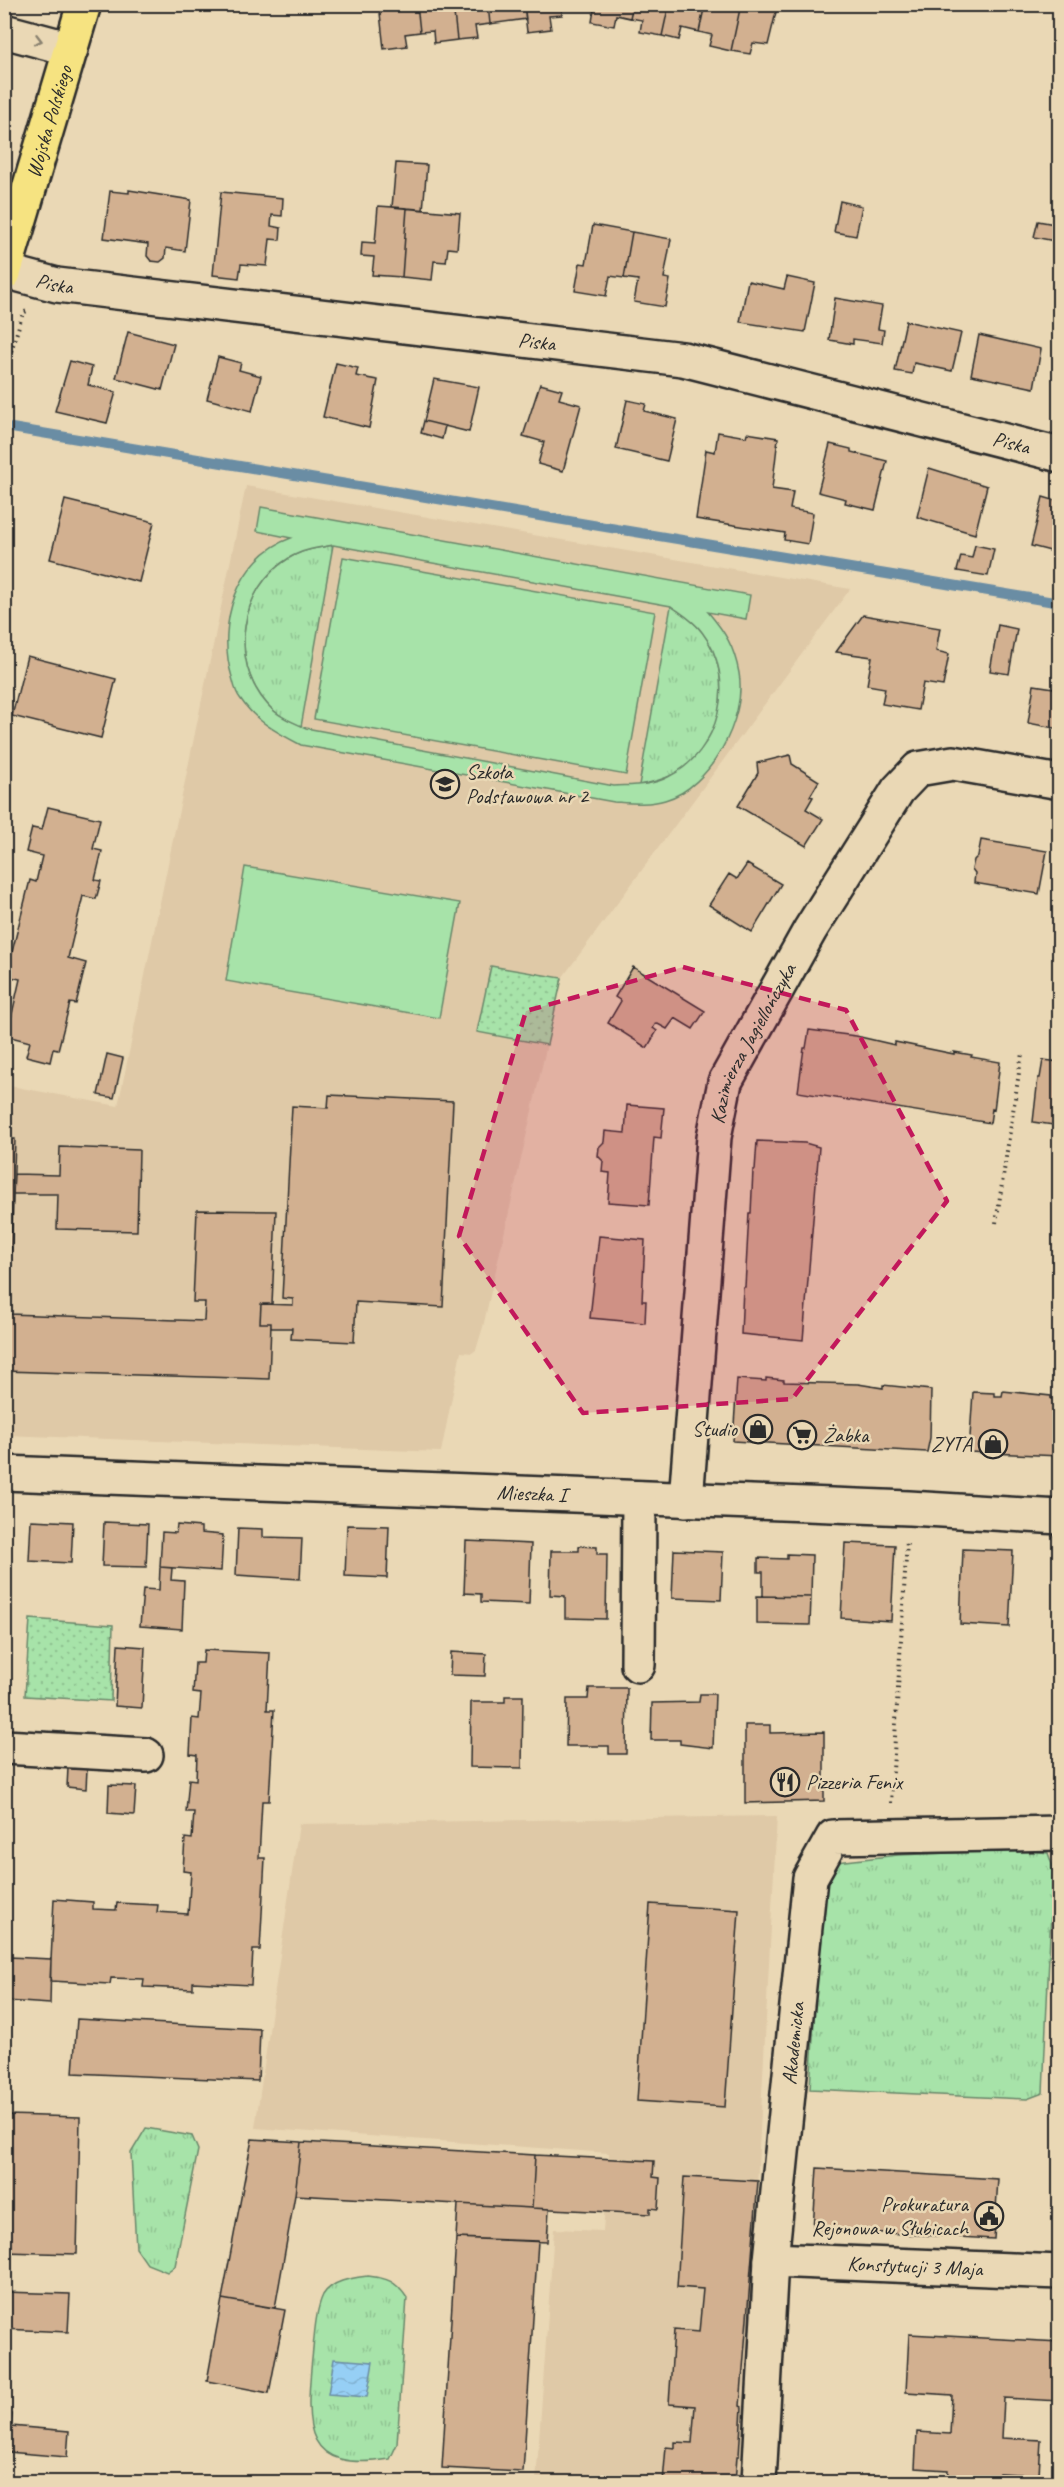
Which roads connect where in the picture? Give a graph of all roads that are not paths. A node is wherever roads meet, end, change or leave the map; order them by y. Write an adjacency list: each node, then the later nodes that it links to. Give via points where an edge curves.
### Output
1 (84, 4): 3 (main road, Wojska Polskiego)
2 (4, 31): 3 (street, one-way to 3)
3 (71, 49): 4 (main road, Wojska Polskiego)
4 (5, 272): 5 (street, Piska, via 57,285 683,359)
5 (1059, 455)
6 (1059, 782): 9 (street, Kazimierza Jagiellończyka, via 953,763 918,769 898,790 810,930 725,1082 714,1137)
7 (4, 1473): 8 (street, Mieszka I)
8 (639, 1498): 9 (street, Mieszka I); 11 (street)
9 (686, 1500): 10 (street, Mieszka I)
10 (1059, 1517)
11 (638, 1665)
12 (4, 1747): 13 (street)
13 (146, 1755)
14 (1059, 1833): 15 (street, Akademicka, via 833,1837 810,1878)
15 (771, 2260): 16 (street, Konstytucji 3 Maja); 17 (street, Akademicka)
16 (1059, 2272)
17 (759, 2482)

